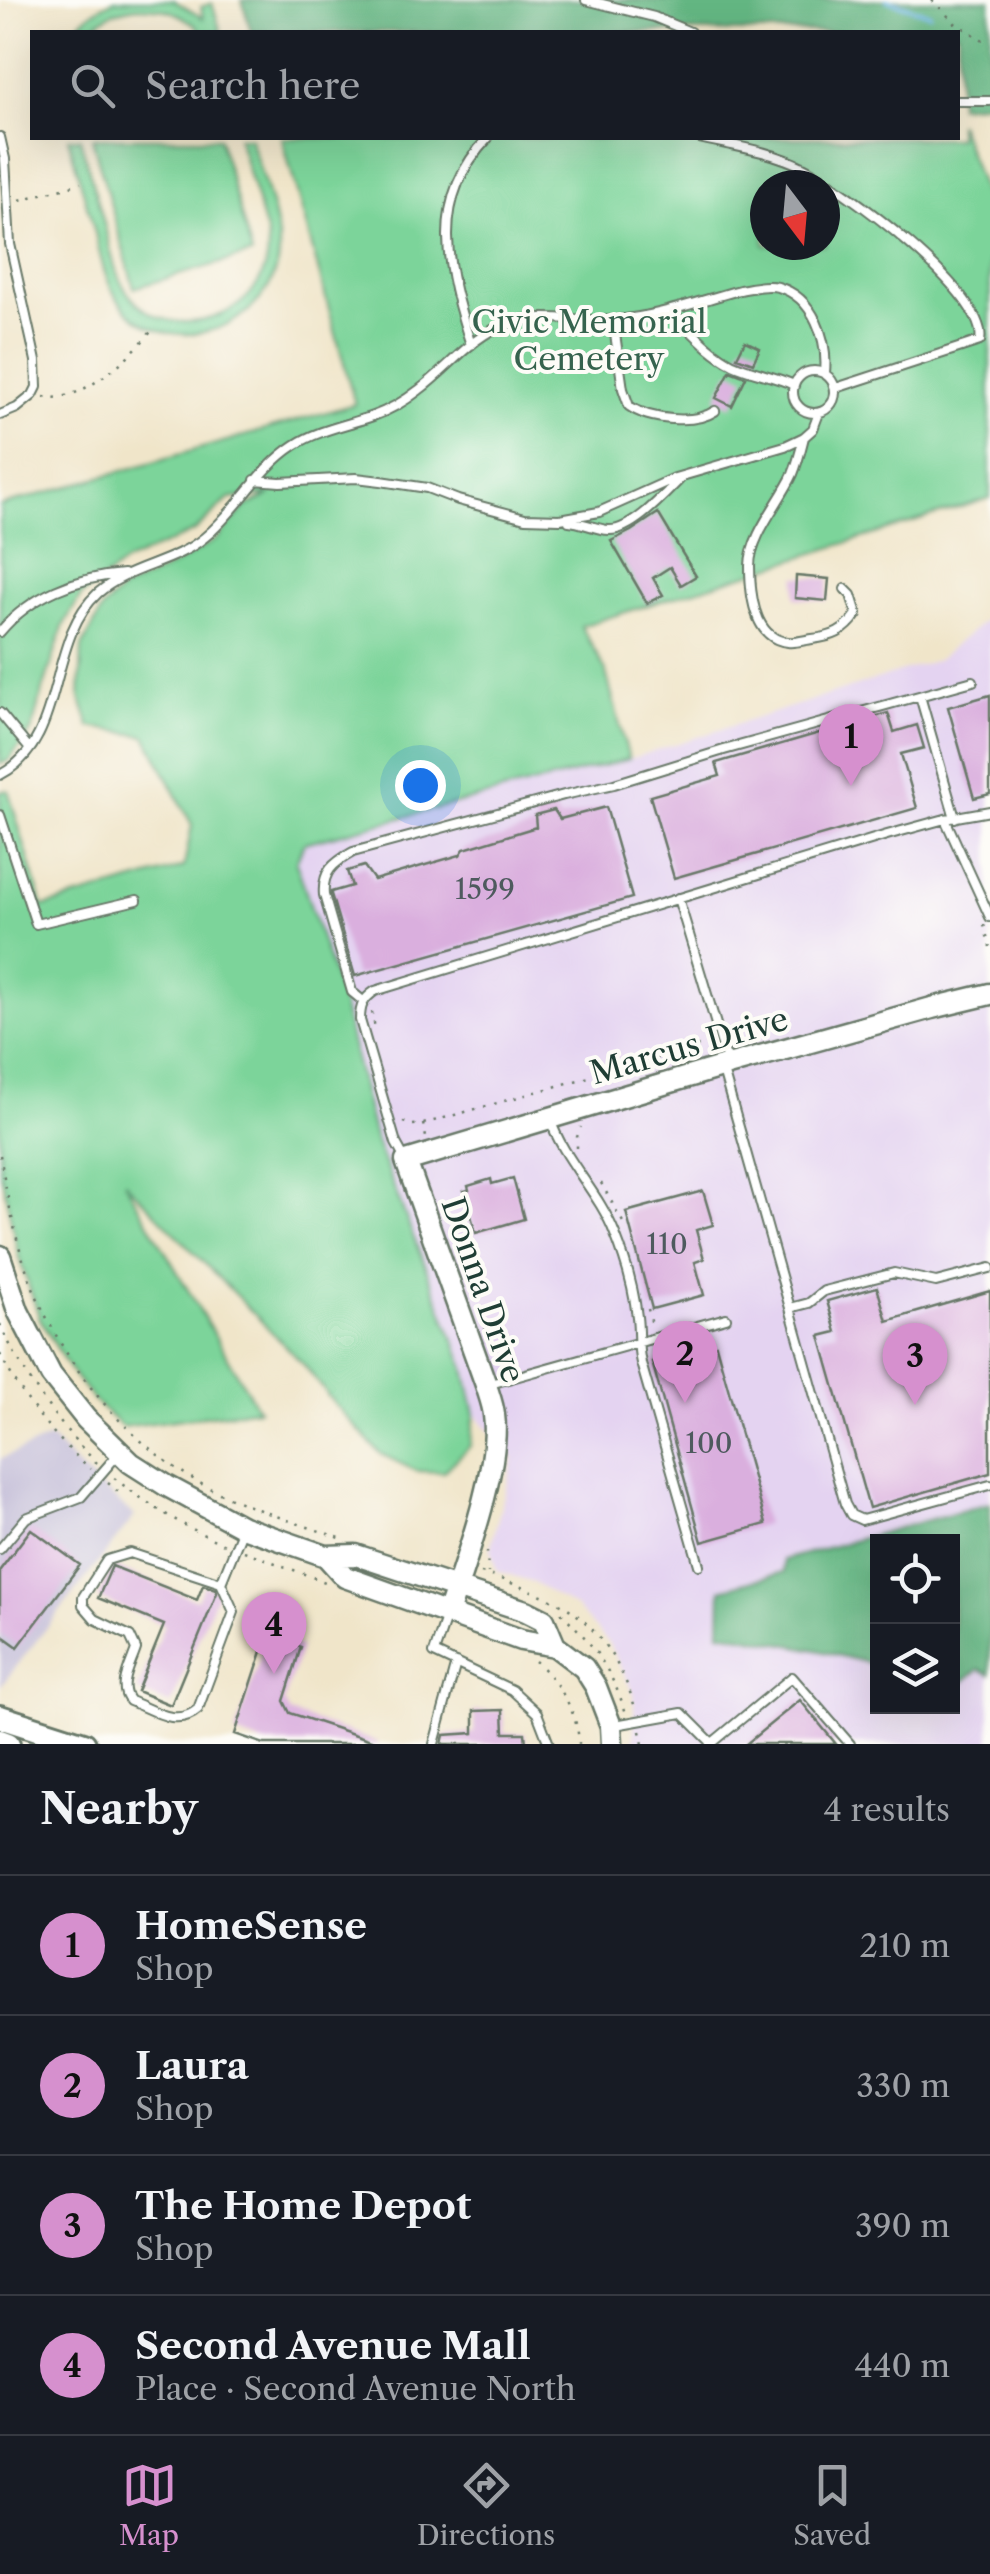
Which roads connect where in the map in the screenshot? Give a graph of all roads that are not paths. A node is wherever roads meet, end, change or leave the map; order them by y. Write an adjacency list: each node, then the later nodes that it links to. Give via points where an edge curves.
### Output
1 (586, 0): 2 (lane)
2 (685, 30)
3 (960, 100): 4 (lane)
4 (990, 101)
5 (0, 138): 16 (lane, via 10,244 37,386 18,408)
6 (486, 140): 10 (lane, via 454,188 449,210 452,276)
7 (708, 140): 13 (lane, via 804,168 912,240 970,294 985,326 980,341)
8 (670, 311): 9 (lane); 11 (lane, via 777,287 811,312 827,354); 12 (lane, via 728,362)
9 (613, 320): 10 (lane, via 516,321); 14 (lane, via 629,406 651,417 694,418)
10 (471, 344): 19 (lane, via 396,406 295,445)
11 (824, 373): 12 (lane, via 802,374); 13 (lane)
12 (794, 385): 15 (lane, via 798,406)
13 (836, 388): 15 (lane, via 832,404)
14 (715, 411)
15 (819, 413): 17 (lane)
16 (0, 415)
17 (804, 436): 18 (lane); 22 (lane, via 793,474 750,560 751,598 760,624 786,643 850,626 857,614)
18 (684, 475): 20 (lane, via 599,512); 20 (lane, via 617,529)
19 (256, 480): 20 (lane, via 393,482 524,518); 21 (lane, via 206,537)
20 (560, 519)
21 (128, 573): 23 (lane, via 56,590); 27 (lane, via 83,610)
22 (846, 588)
23 (0, 632)
24 (973, 681): 25 (lane)
25 (920, 696): 31 (lane); 36 (lane, via 352,852 323,882 352,992)
26 (0, 713): 27 (lane)
27 (30, 748): 28 (lane)
28 (0, 775)
29 (990, 811): 31 (lane)
30 (0, 815): 33 (lane, via 36,924)
31 (950, 818): 32 (lane); 34 (lane)
32 (678, 898): 36 (lane, via 375,990); 37 (lane)
33 (137, 900)
34 (985, 915)
35 (990, 994): 37 (main road, Marcus Drive)
36 (363, 1001): 39 (lane, via 360,1020)
37 (725, 1066): 38 (main road, Marcus Drive); 42 (lane)
38 (549, 1117): 39 (main road, Marcus Drive); 44 (lane, via 614,1230 637,1317)
39 (406, 1161): 45 (main road, Donna Drive)
40 (0, 1256): 46 (main road, via 50,1375)
41 (990, 1268): 42 (lane, via 936,1282 894,1273 824,1291)
42 (790, 1308): 47 (lane, via 851,1515 862,1520)
43 (726, 1318): 44 (lane)
44 (636, 1344): 45 (lane); 51 (lane)
45 (486, 1385): 53 (main road, Donna Drive, via 494,1445)
46 (119, 1453): 48 (main road); 49 (lane, via 81,1497 26,1518)
47 (990, 1485)
48 (244, 1526): 50 (main road); 52 (lane)
49 (0, 1549)
50 (326, 1556): 53 (main road, via 356,1554); 54 (main road, via 345,1576)
51 (698, 1565)
52 (222, 1583): 52 (lane, via 234,1612 198,1709 176,1719 130,1701 123,1688 135,1642 83,1605 107,1560 130,1553)
53 (456, 1587): 54 (main road, Donna Drive); 55 (main road, via 544,1620)
54 (448, 1614): 55 (main road); 56 (lane, via 434,1653)
55 (555, 1646): 58 (main road, via 596,1686)
56 (456, 1664): 62 (lane); 63 (lane, via 512,1690 538,1713)
57 (0, 1716): 61 (main road)
58 (611, 1735): 64 (lane, via 682,1713)
59 (0, 1741): 60 (main road)
60 (8, 1744)
61 (84, 1744)
62 (434, 1744)
63 (549, 1744)
64 (711, 1744): 65 (lane, via 792,1677)
65 (850, 1744)

